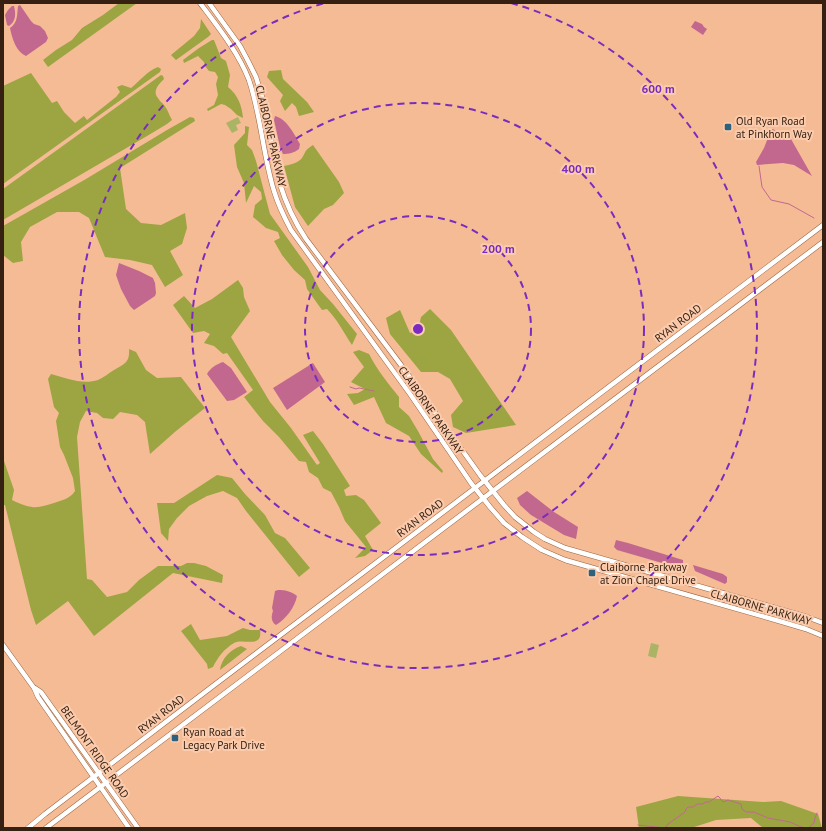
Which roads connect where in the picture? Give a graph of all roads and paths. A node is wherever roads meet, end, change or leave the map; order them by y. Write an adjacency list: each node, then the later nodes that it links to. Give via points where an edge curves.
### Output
1 (200, 3): 6 (main road, CLAIBORNE PARKWAY, via 244,68 254,100 274,190 291,230)
2 (209, 3): 5 (main road, CLAIBORNE PARKWAY, via 240,46 256,77 280,184 296,223)
3 (823, 225): 5 (main road, RYAN ROAD)
4 (823, 242): 7 (main road, RYAN ROAD)
5 (485, 481): 6 (main road, RYAN ROAD); 7 (main road, CLAIBORNE PARKWAY)
6 (475, 488): 8 (main road, CLAIBORNE PARKWAY); 13 (main road, RYAN ROAD)
7 (493, 492): 8 (main road, RYAN ROAD); 9 (main road, CLAIBORNE PARKWAY, via 525,525 565,548)
8 (484, 499): 10 (main road, CLAIBORNE PARKWAY, via 497,516 514,531 553,555); 15 (main road, RYAN ROAD)
9 (823, 623)
10 (823, 636)
11 (3, 645): 12 (main road, BELMONT RIDGE ROAD)
12 (34, 688): 13 (main road, BELMONT RIDGE ROAD, via 41,692); 14 (main road, BELMONT RIDGE ROAD)
13 (99, 773): 14 (main road, RYAN ROAD); 15 (main road, BELMONT RIDGE ROAD)
14 (93, 778): 16 (main road, BELMONT RIDGE ROAD); 17 (main road, RYAN ROAD)
15 (106, 782): 16 (main road, RYAN ROAD); 20 (main road, BELMONT RIDGE ROAD)
16 (100, 787): 18 (main road, RYAN ROAD); 19 (main road, BELMONT RIDGE ROAD)
17 (28, 828)
18 (46, 828)
19 (129, 828)
20 (138, 828)

